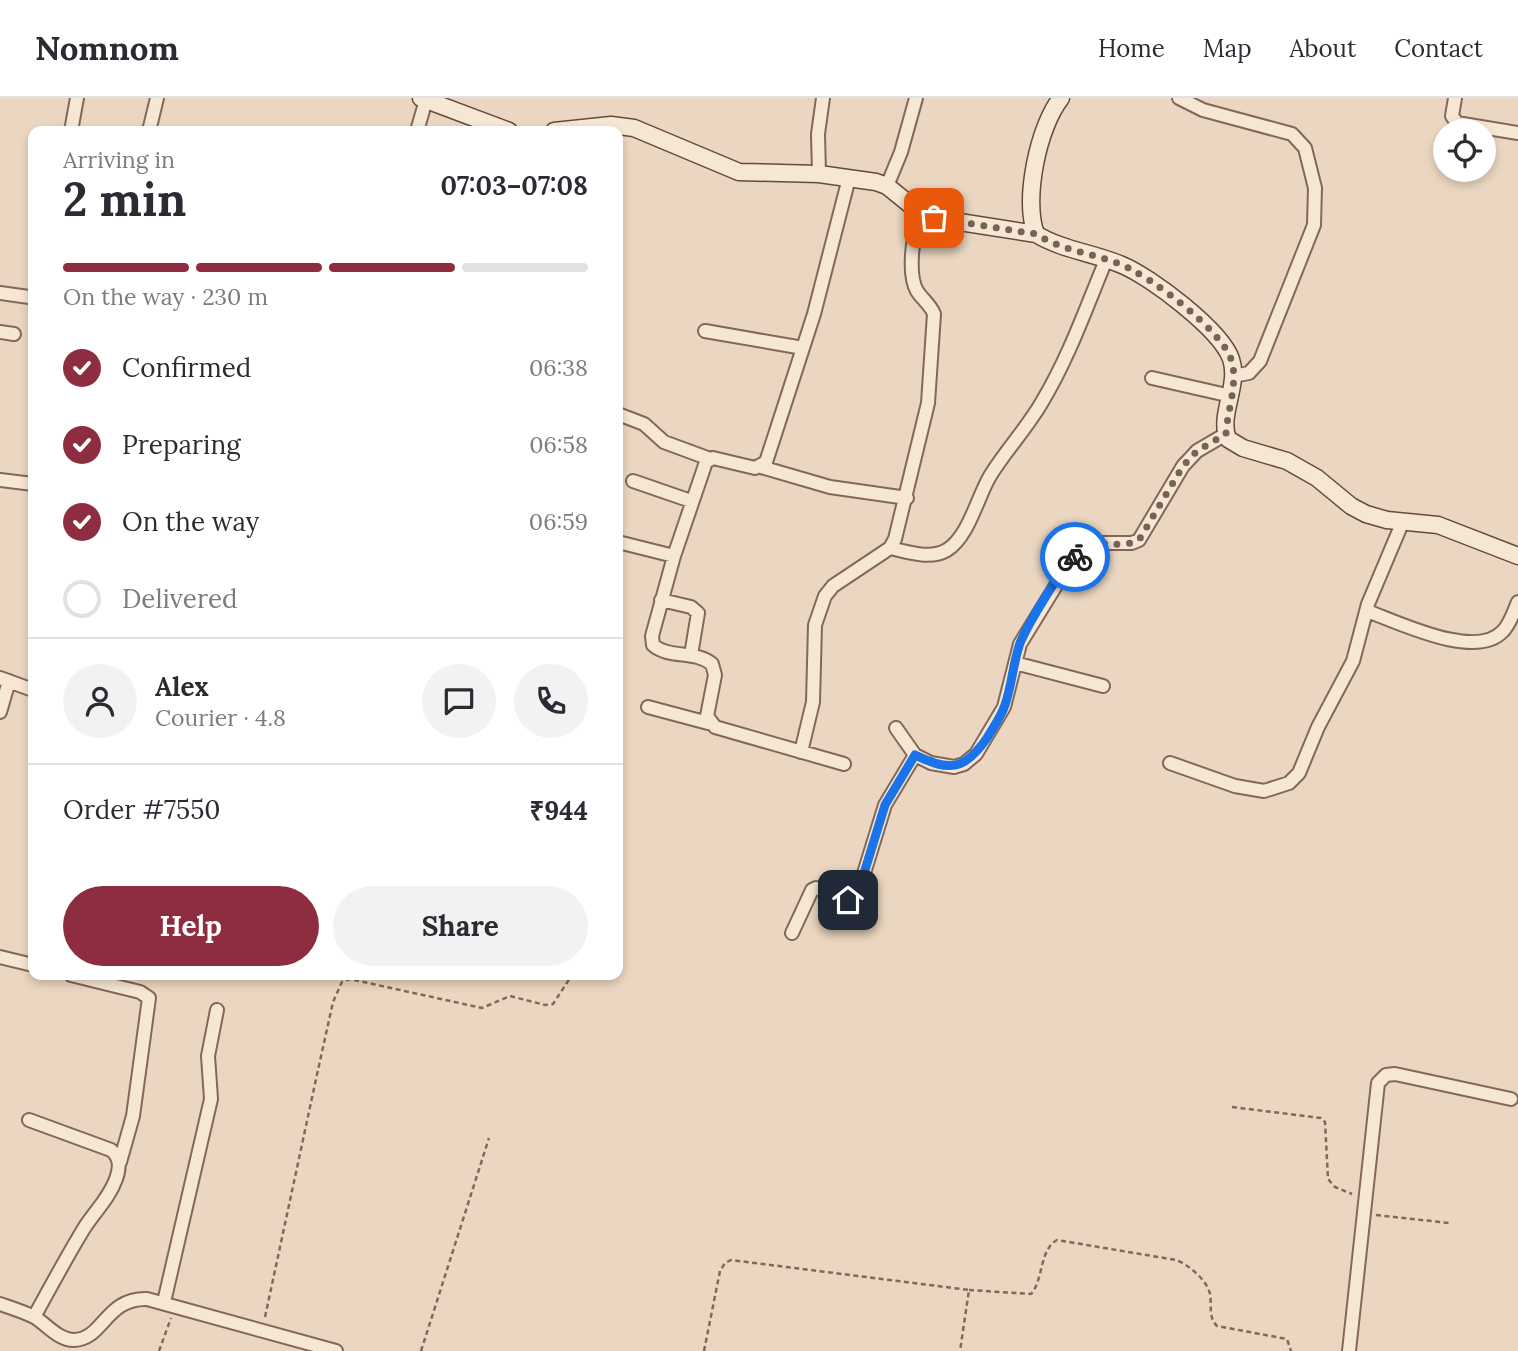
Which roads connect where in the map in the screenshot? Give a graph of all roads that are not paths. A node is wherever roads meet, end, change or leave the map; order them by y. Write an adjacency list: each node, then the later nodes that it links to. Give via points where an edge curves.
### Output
1 (77, 98): 9 (street)
2 (157, 98): 10 (street)
3 (822, 98): 15 (street)
4 (916, 98): 17 (street)
5 (1061, 98): 19 (street, via 1050,114 1038,151 1031,207)
6 (1179, 98): 27 (street, via 1203,110 1292,134 1305,148 1315,188 1314,225 1260,361 1249,373)
7 (1455, 98): 14 (street, via 1452,116 1457,123)
8 (423, 99): 11 (street); 12 (street)
9 (72, 126)
10 (150, 126)
11 (418, 126)
12 (496, 126)
13 (623, 127): 15 (street, via 739,172)
14 (1518, 133)
15 (819, 174): 16 (street)
16 (849, 178): 17 (street); 26 (street)
17 (887, 186): 18 (street)
18 (921, 212): 19 (street, via 951,222); 37 (street, via 913,238 913,277 934,314 928,403)
19 (1036, 234): 20 (street)
20 (1105, 260): 27 (street, via 1141,276 1194,316 1223,344); 41 (street, via 1060,369 1028,426 989,478 958,539 937,554)
21 (0, 293): 22 (street)
22 (28, 297)
23 (705, 331): 26 (street)
24 (0, 332): 25 (street)
25 (14, 334)
26 (803, 348): 33 (street)
27 (1233, 376): 29 (street)
28 (1152, 378): 29 (street)
29 (1231, 396): 31 (street)
30 (623, 416): 32 (street, via 644,424 664,442)
31 (1226, 434): 39 (street, via 1233,444 1273,454 1317,478 1366,514); 48 (street, via 1197,451 1183,466 1139,540 1094,543 1071,561 1027,628)
32 (710, 458): 33 (street); 38 (street)
33 (761, 467): 37 (street, via 830,487)
34 (0, 480): 36 (street)
35 (633, 481): 38 (street)
36 (28, 483)
37 (907, 498): 41 (street)
38 (691, 501): 42 (street)
39 (1403, 521): 43 (street, via 1438,525); 46 (street)
40 (623, 543): 42 (street)
41 (890, 548): 56 (street, via 825,596 815,625 813,702)
42 (674, 556): 44 (street)
43 (1518, 556)
44 (661, 600): 47 (street, via 698,613); 47 (street, via 653,645 659,651)
45 (1518, 601): 46 (street, via 1503,632 1473,644)
46 (1367, 611): 59 (street, via 1353,661 1306,760 1289,783 1264,791 1251,789)
47 (691, 655): 54 (street, via 712,664 715,675)
48 (1015, 663): 50 (street); 57 (street, via 1004,707 976,754 954,767)
49 (4, 680): 51 (street); 53 (street)
50 (1103, 686)
51 (28, 688)
52 (648, 707): 54 (street)
53 (0, 712)
54 (709, 723): 56 (street)
55 (895, 728): 57 (street)
56 (801, 752): 58 (street)
57 (915, 755): 60 (street, via 885,805 857,896 848,900 812,890)
58 (844, 764)
59 (1170, 764)
60 (792, 933)
61 (0, 957): 62 (street)
62 (28, 964)
63 (92, 980): 67 (street, via 149,998 133,1116)
64 (216, 1010): 69 (street, via 208,1056 211,1099)
65 (1511, 1099): 72 (street, via 1395,1074 1378,1083)
66 (29, 1120): 67 (street, via 111,1150)
67 (119, 1163): 70 (street, via 105,1201 82,1231)
68 (0, 1304): 70 (street)
69 (170, 1305): 70 (street, via 133,1299 119,1304 88,1336 73,1340 61,1337); 71 (street)
70 (34, 1317)
71 (336, 1351)
72 (1349, 1351)

